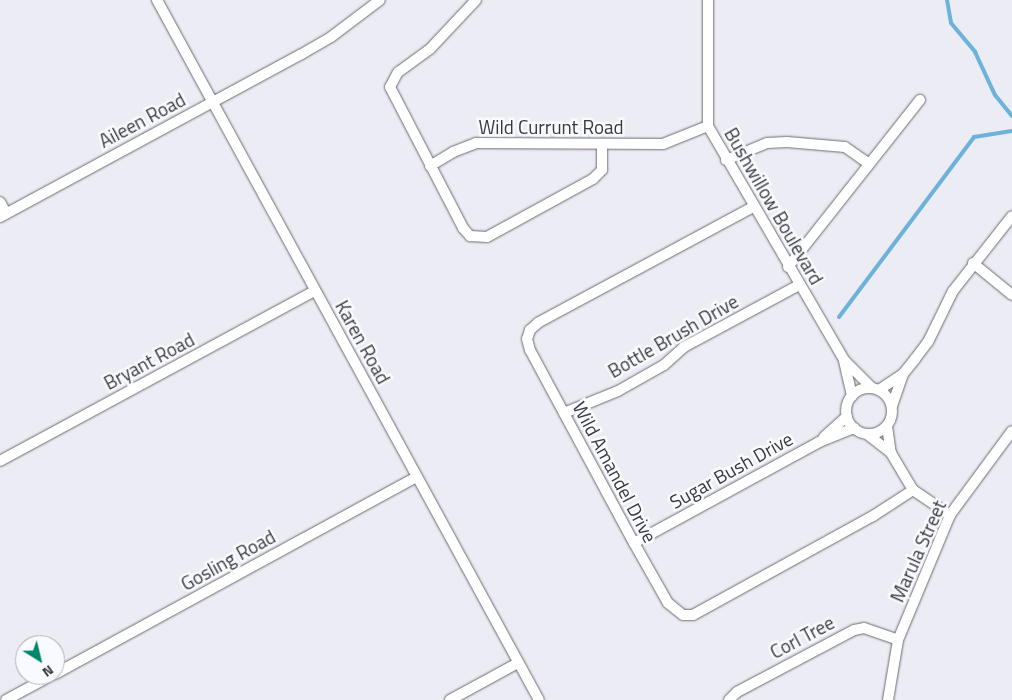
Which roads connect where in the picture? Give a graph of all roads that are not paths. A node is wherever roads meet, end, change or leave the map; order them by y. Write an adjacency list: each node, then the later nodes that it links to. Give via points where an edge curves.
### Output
1 (157, 0): 6 (street, Karen Road)
2 (380, 0): 6 (street, Aileen Road, via 331,37)
3 (476, 0): 11 (street, via 430,49 391,80 392,95)
4 (708, 0): 7 (street, Bushwillow Boulevard)
5 (920, 100): 10 (street)
6 (212, 102): 14 (street, Aileen Road); 19 (street, Karen Road)
7 (708, 126): 8 (street, Wild Currunt Road, via 663,144); 9 (street, Bushwillow Boulevard)
8 (602, 145): 11 (street, Wild Currunt Road, via 476,143); 11 (street, via 604,164 599,175 478,239 463,228)
9 (726, 160): 10 (street, via 767,143 787,142 844,147); 13 (street, Bushwillow Boulevard)
10 (869, 164): 17 (street)
11 (430, 166)
12 (0, 202): 14 (street)
13 (753, 207): 17 (street, Bushwillow Boulevard); 26 (street, Wild Amandel Drive, via 530,330 527,339 530,350)
14 (3, 215)
15 (1012, 216): 16 (street)
16 (973, 263): 20 (street); 22 (street, via 953,291 928,342)
17 (788, 267): 18 (street, Bushwillow Boulevard)
18 (799, 285): 21 (street, Bushwillow Boulevard); 26 (street, Bottle Brush Drive, via 684,348 664,364 618,390)
19 (315, 291): 34 (street, Bryant Road); 35 (street, Karen Road)
20 (1012, 295)
21 (844, 360): 23 (street, Bushwillow Boulevard); 24 (street, Bushwillow Boulevard)
22 (903, 374): 23 (street); 25 (street)
23 (875, 389): 24 (street); 25 (street)
24 (852, 396): 27 (street)
25 (892, 406): 28 (street)
26 (564, 413): 38 (street, Wild Amandel Drive)
27 (847, 416): 29 (street); 32 (street, Sugar Bush Drive)
28 (887, 426): 31 (street); 33 (street)
29 (854, 428): 31 (street); 32 (street, Sugar Bush Drive)
30 (1012, 431): 37 (street, Marula Street)
31 (867, 434): 33 (street)
32 (819, 442): 38 (street, Sugar Bush Drive)
33 (891, 453): 36 (street)
34 (0, 462)
35 (417, 477): 40 (street, Karen Road); 41 (street, Gosling Road)
36 (913, 490): 37 (street); 38 (street, Wild Amandel Drive, via 873,516 693,615 683,616 668,603)
37 (950, 515): 39 (street, Marula Street)
38 (634, 543)
39 (898, 640): 46 (street, Corl Tree, via 864,628 854,630 737,692); 47 (street, Marula Street)
40 (518, 663): 44 (street); 45 (street, Karen Road)
41 (65, 668)
42 (34, 685): 43 (street, Gosling Road)
43 (6, 700)
44 (450, 700)
45 (539, 700)
46 (728, 700)
47 (888, 700)

